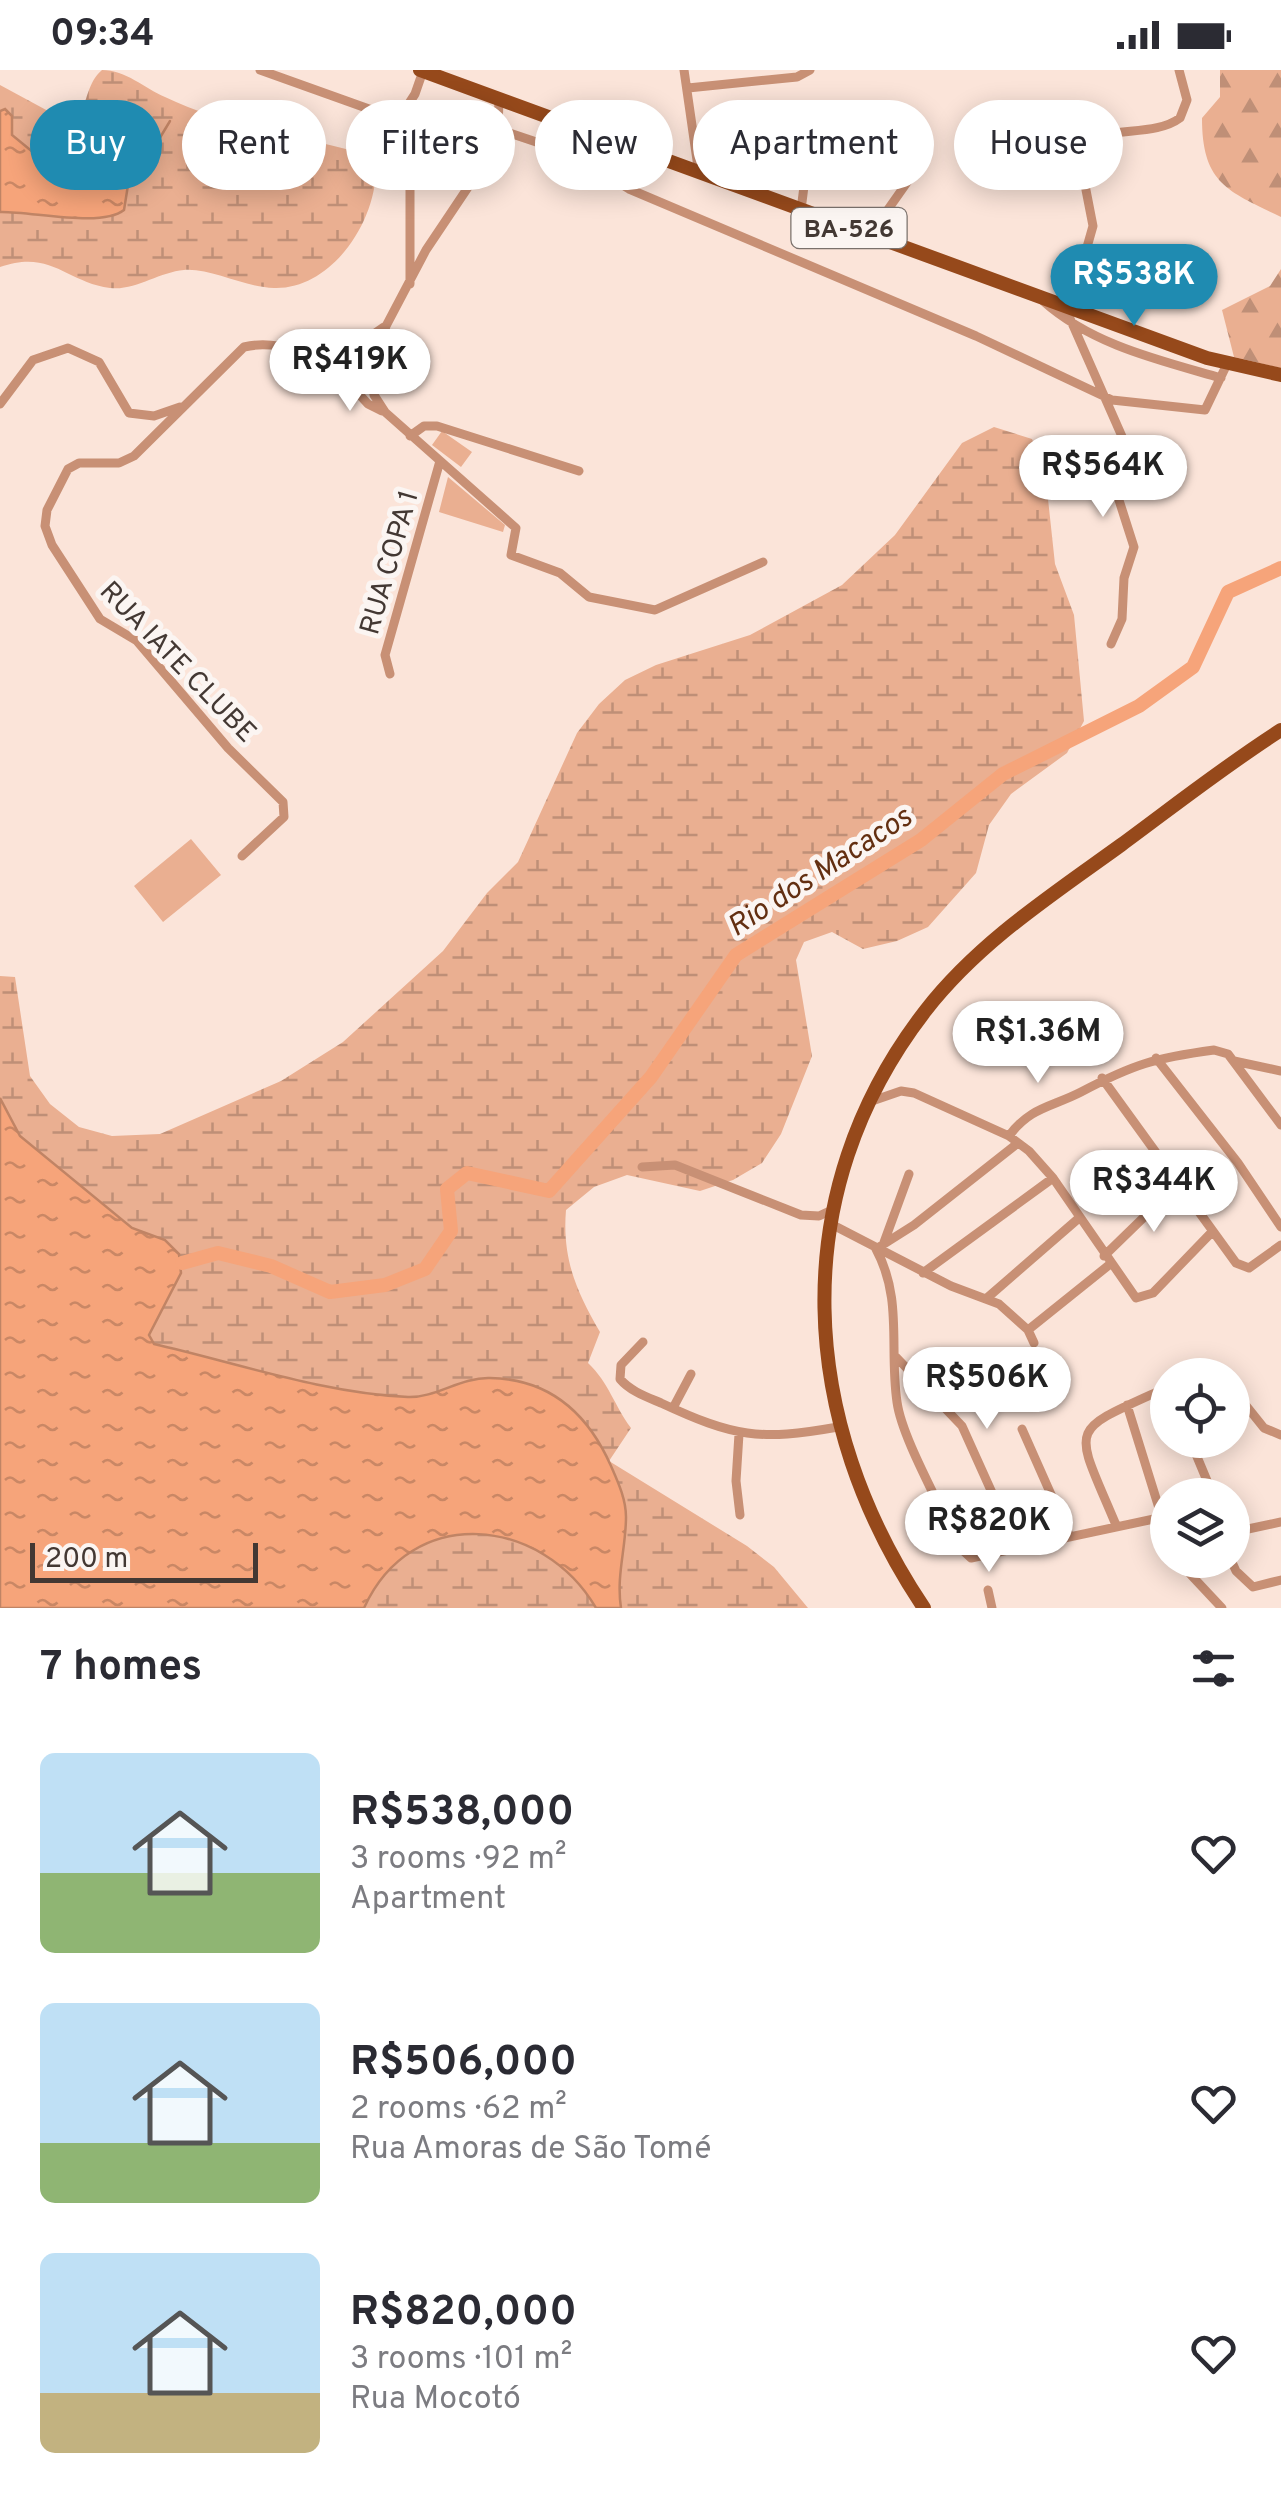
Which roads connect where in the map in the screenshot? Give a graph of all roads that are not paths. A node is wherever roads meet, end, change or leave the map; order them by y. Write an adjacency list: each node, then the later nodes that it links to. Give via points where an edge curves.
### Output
1 (260, 70): 9 (street)
2 (422, 70): 7 (main road, BA-526); 8 (street)
3 (684, 70): 6 (street)
4 (810, 70): 6 (street)
5 (1179, 70): 22 (street, via 1187,106 1174,123 1080,145 1093,226)
6 (688, 88): 11 (street)
7 (499, 99): 10 (main road, BA-526)
8 (411, 100)
9 (346, 103)
10 (535, 113)
11 (693, 127)
12 (410, 190): 20 (street)
13 (466, 190): 20 (street)
14 (633, 190): 31 (street)
15 (744, 190): 18 (main road, BA-526)
16 (804, 190): 18 (street)
17 (902, 190): 19 (street)
18 (801, 210): 19 (main road, BA-526)
19 (869, 235): 21 (main road, BA-526)
20 (410, 284): 23 (street)
21 (1037, 296): 22 (main road, BA-526); 24 (street)
22 (1068, 308): 24 (street); 28 (main road, BA-526)
23 (386, 326): 25 (street); 27 (street)
24 (1074, 327): 28 (street, via 1150,359); 31 (street)
25 (350, 350): 26 (street); 27 (street, via 364,351); 30 (street, via 338,366)
26 (310, 355): 30 (street, RUA COPA 1); 33 (street, RUA IATE CLUBE, via 244,347)
27 (372, 370): 30 (street, via 360,382); 34 (street, RUA COPA 1, via 374,395)
28 (1224, 371): 29 (main road, BA-526); 31 (street, via 1206,410)
29 (1281, 375)
30 (345, 379): 34 (street, RUA COPA 1)
31 (1102, 394): 39 (street, via 1123,436 1118,497 1134,547)
32 (0, 404): 33 (street, via 33,360 68,348 99,362 129,412 154,416)
33 (182, 406): 42 (street, RUA IATE CLUBE, via 134,456 68,469 45,526 100,619 137,640 282,802 284,817)
34 (385, 412): 35 (street, RUA COPA 1)
35 (410, 436): 36 (street, RUA COPA 1); 37 (street, via 437,426)
36 (440, 461): 38 (street, RUA COPA 1, via 516,528 510,555 560,573 589,596 655,610); 40 (street, RUA COPA 1, via 384,655)
37 (578, 471)
38 (763, 562)
39 (1111, 644)
40 (390, 674)
41 (1281, 730): 47 (main road, via 974,957 900,1047)
42 (242, 856)
43 (1156, 1058): 44 (street, via 1214,1050); 46 (street); 56 (street)
44 (1234, 1061): 45 (street); 48 (street)
45 (1281, 1071)
46 (1102, 1078): 49 (street, via 1031,1112); 53 (street)
47 (872, 1101): 49 (street, via 914,1093); 54 (main road)
48 (1281, 1125)
49 (1014, 1139): 52 (street); 59 (street)
50 (642, 1167): 54 (street, via 675,1165 801,1215)
51 (909, 1174): 59 (street)
52 (1053, 1178): 55 (street); 61 (street)
53 (1176, 1186): 57 (street); 60 (street)
54 (832, 1216): 59 (street); 72 (main road, via 823,1294 825,1362)
55 (1079, 1218): 60 (street); 62 (street)
56 (1281, 1227)
57 (1211, 1233): 58 (street, via 1236,1263 1249,1268); 60 (street, via 1142,1298 1132,1296)
58 (1281, 1245)
59 (879, 1247): 61 (street); 66 (street, via 892,1286)
60 (1107, 1260): 63 (street)
61 (924, 1273): 62 (street)
62 (986, 1298): 63 (street)
63 (1028, 1330): 65 (street)
64 (643, 1342): 70 (street, via 621,1365 620,1380)
65 (1034, 1343)
66 (896, 1357): 83 (street, via 962,1426); 83 (street, via 902,1421 964,1555 981,1558)
67 (690, 1374): 70 (street)
68 (1150, 1395): 69 (street)
69 (1126, 1405): 76 (street); 80 (street, via 1096,1420 1083,1443)
70 (672, 1408): 74 (street)
71 (1250, 1410): 75 (street, via 1264,1428)
72 (838, 1427): 74 (street, via 768,1438); 88 (main road, via 872,1520)
73 (1022, 1429): 82 (street)
74 (739, 1434): 77 (street)
75 (1281, 1435)
76 (1152, 1478)
77 (740, 1515)
78 (1150, 1519): 80 (street)
79 (1281, 1522): 81 (street)
80 (1116, 1525): 82 (street)
81 (1250, 1529)
82 (1070, 1535): 83 (street)
83 (1016, 1546)
84 (1194, 1578): 90 (street)
85 (1243, 1578): 86 (street, via 1253,1588)
86 (1281, 1580)
87 (988, 1590): 89 (street)
88 (924, 1608)
89 (992, 1608)
90 (1222, 1608)

